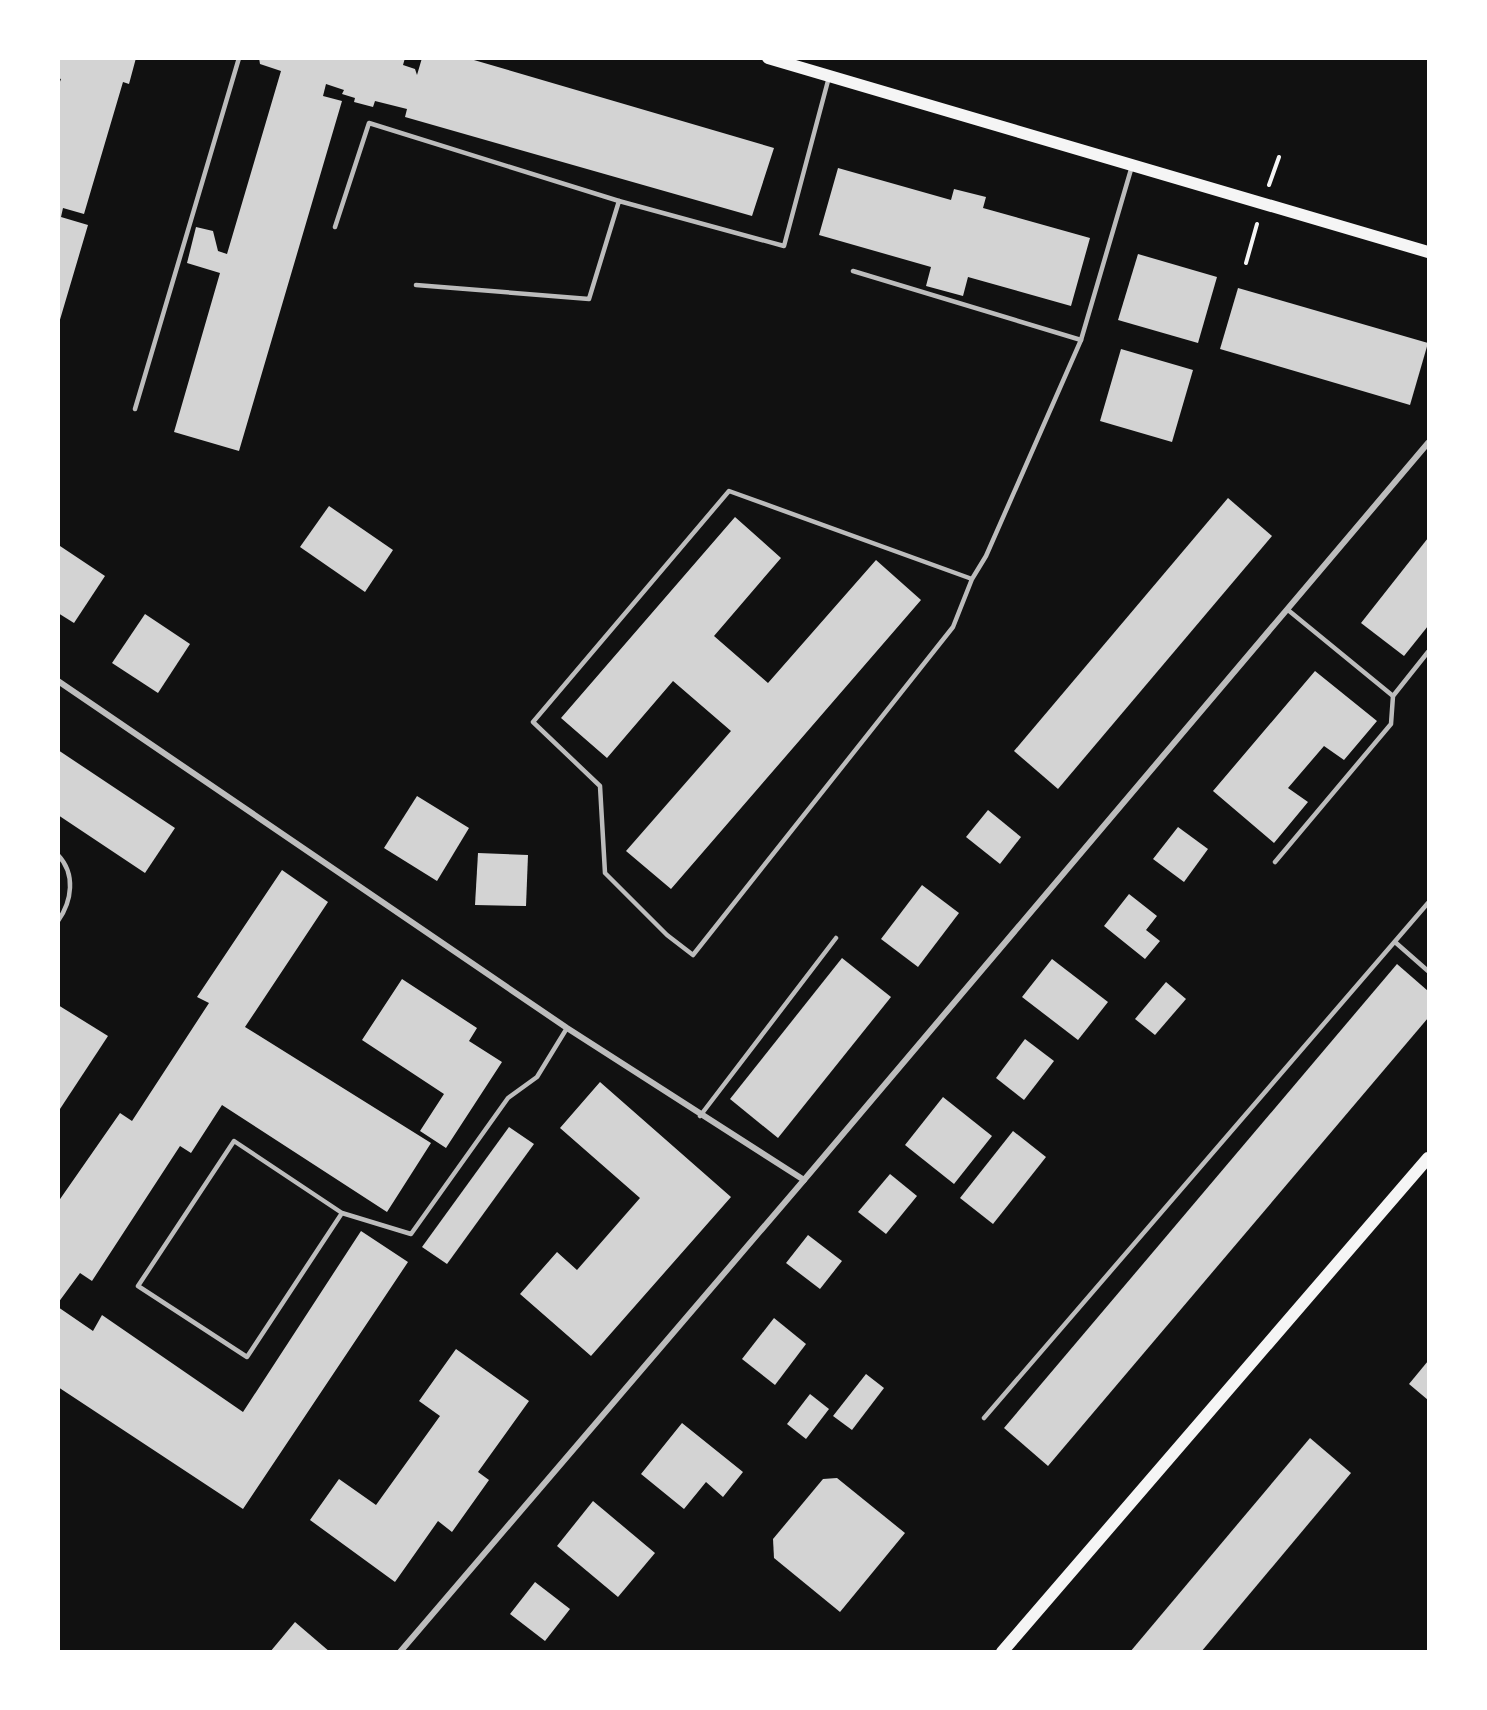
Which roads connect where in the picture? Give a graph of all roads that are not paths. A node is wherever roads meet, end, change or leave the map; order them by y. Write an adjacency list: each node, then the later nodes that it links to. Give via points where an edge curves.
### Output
1 (239, 58): 11 (lane)
2 (768, 58): 3 (main road)
3 (829, 77): 4 (main road); 5 (lane, via 784,246)
4 (1132, 164): 7 (main road); 10 (lane)
5 (619, 201): 6 (lane, via 369,123); 9 (lane, via 589,299)
6 (335, 227)
7 (1428, 252)
8 (853, 271): 10 (lane)
9 (416, 285)
10 (1081, 340): 13 (lane, via 986,556)
11 (135, 409)
12 (1428, 443): 14 (street)
13 (972, 579): 13 (lane, via 729,491 533,722 600,786 605,873 667,935 693,955 954,627)
14 (1288, 610): 17 (lane); 28 (street)
15 (1428, 652): 17 (lane)
16 (58, 681): 25 (street)
17 (1394, 696): 19 (lane, via 1391,724)
18 (58, 855): 21 (lane, via 66,863 70,894)
19 (1275, 862)
20 (1428, 903): 23 (lane)
21 (58, 921)
22 (836, 938): 26 (lane)
23 (1395, 942): 24 (lane); 30 (lane)
24 (1428, 971)
25 (567, 1028): 26 (street); 29 (lane, via 537,1077 508,1098 411,1234)
26 (700, 1116): 28 (street)
27 (1428, 1158): 32 (main road)
28 (804, 1180): 31 (street)
29 (342, 1213): 29 (lane, via 234,1141 138,1286 247,1357)
30 (984, 1418)
31 (400, 1652)
32 (1002, 1652)

